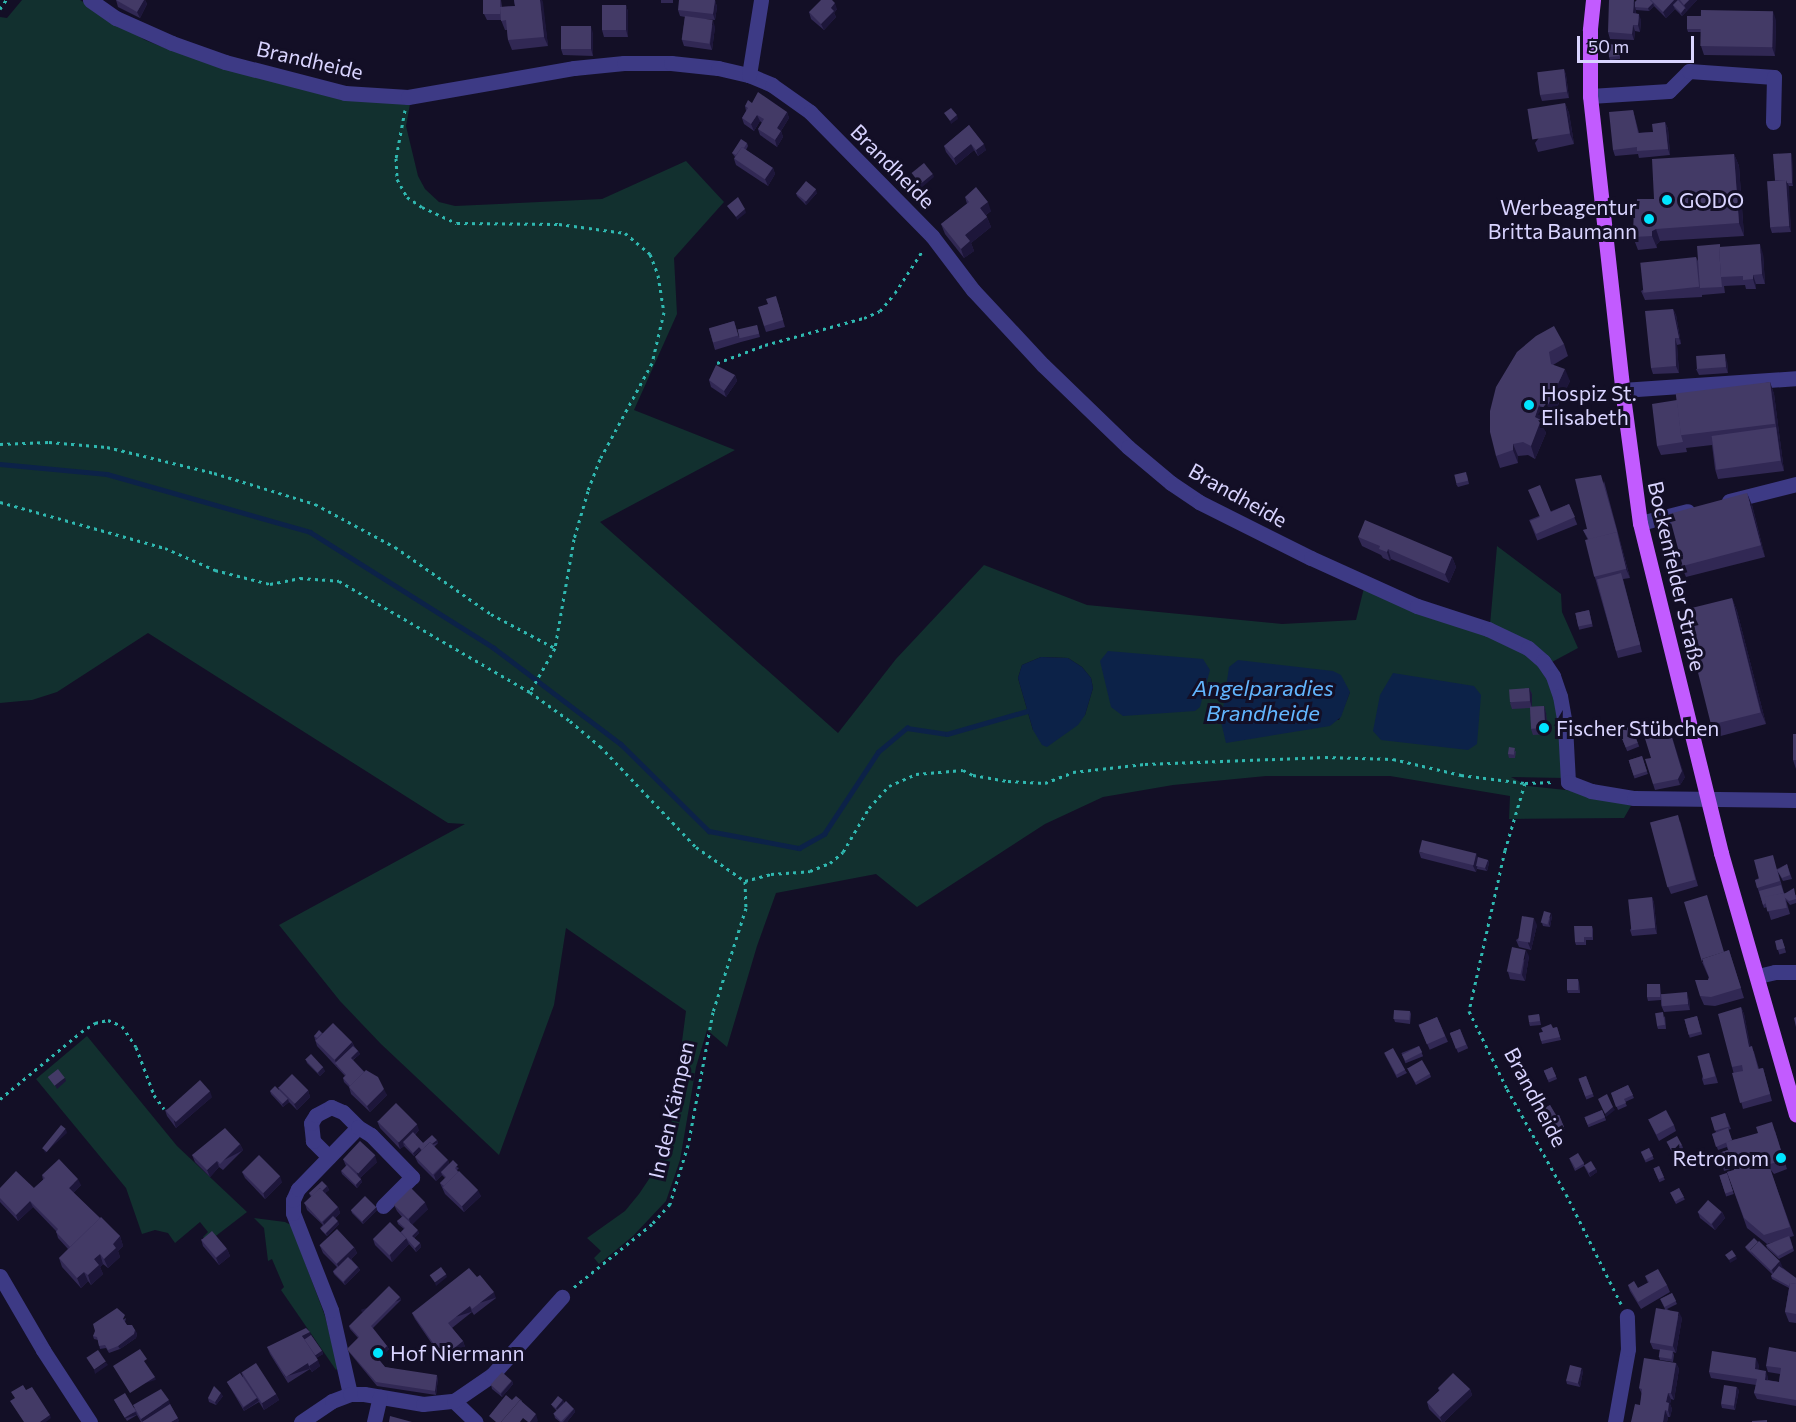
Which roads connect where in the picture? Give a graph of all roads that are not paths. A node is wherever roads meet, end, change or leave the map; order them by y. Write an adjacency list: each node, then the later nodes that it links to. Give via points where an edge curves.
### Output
1 (90, 0): 4 (street, Brandheide, via 147,34 225,62 345,93 408,97 624,63 695,65)
2 (761, 0): 4 (street)
3 (1593, 0): 5 (main road, Bockenfelder Straße)
4 (749, 75): 11 (street, Brandheide, via 783,92 810,112 932,236 973,290 1043,365 1171,483 1199,502 1311,558 1417,606 1488,629 1528,648 1543,661 1560,696 1568,782 1591,791 1634,798)
5 (1590, 96): 6 (street, via 1669,91 1689,71 1774,77); 8 (main road, Bockenfelder Straße)
6 (1773, 122)
7 (1796, 378): 8 (street)
8 (1622, 390): 10 (main road, Bockenfelder Straße)
9 (1796, 484): 10 (street)
10 (1640, 523): 11 (main road, Bockenfelder Straße)
11 (1709, 799): 12 (street); 14 (main road, Bockenfelder Straße)
12 (1796, 800)
13 (1796, 972): 14 (street)
14 (1758, 976): 15 (main road, Bockenfelder Straße)
15 (1796, 1114)
16 (358, 1127): 17 (street); 17 (street, via 343,1112 331,1107 316,1115 311,1123 313,1141); 18 (street, via 412,1177)
17 (329, 1157): 22 (street, via 298,1189 293,1213 331,1310)
18 (383, 1206)
19 (0, 1276): 25 (street)
20 (562, 1297): 24 (street, via 492,1375)
21 (1627, 1316): 29 (street, via 1628,1348)
22 (350, 1394): 23 (street); 26 (street, via 332,1401)
23 (380, 1396): 24 (street, via 423,1404); 27 (street)
24 (454, 1401): 28 (street)
25 (90, 1422)
26 (302, 1422)
27 (374, 1422)
28 (476, 1422)
29 (1615, 1422)

